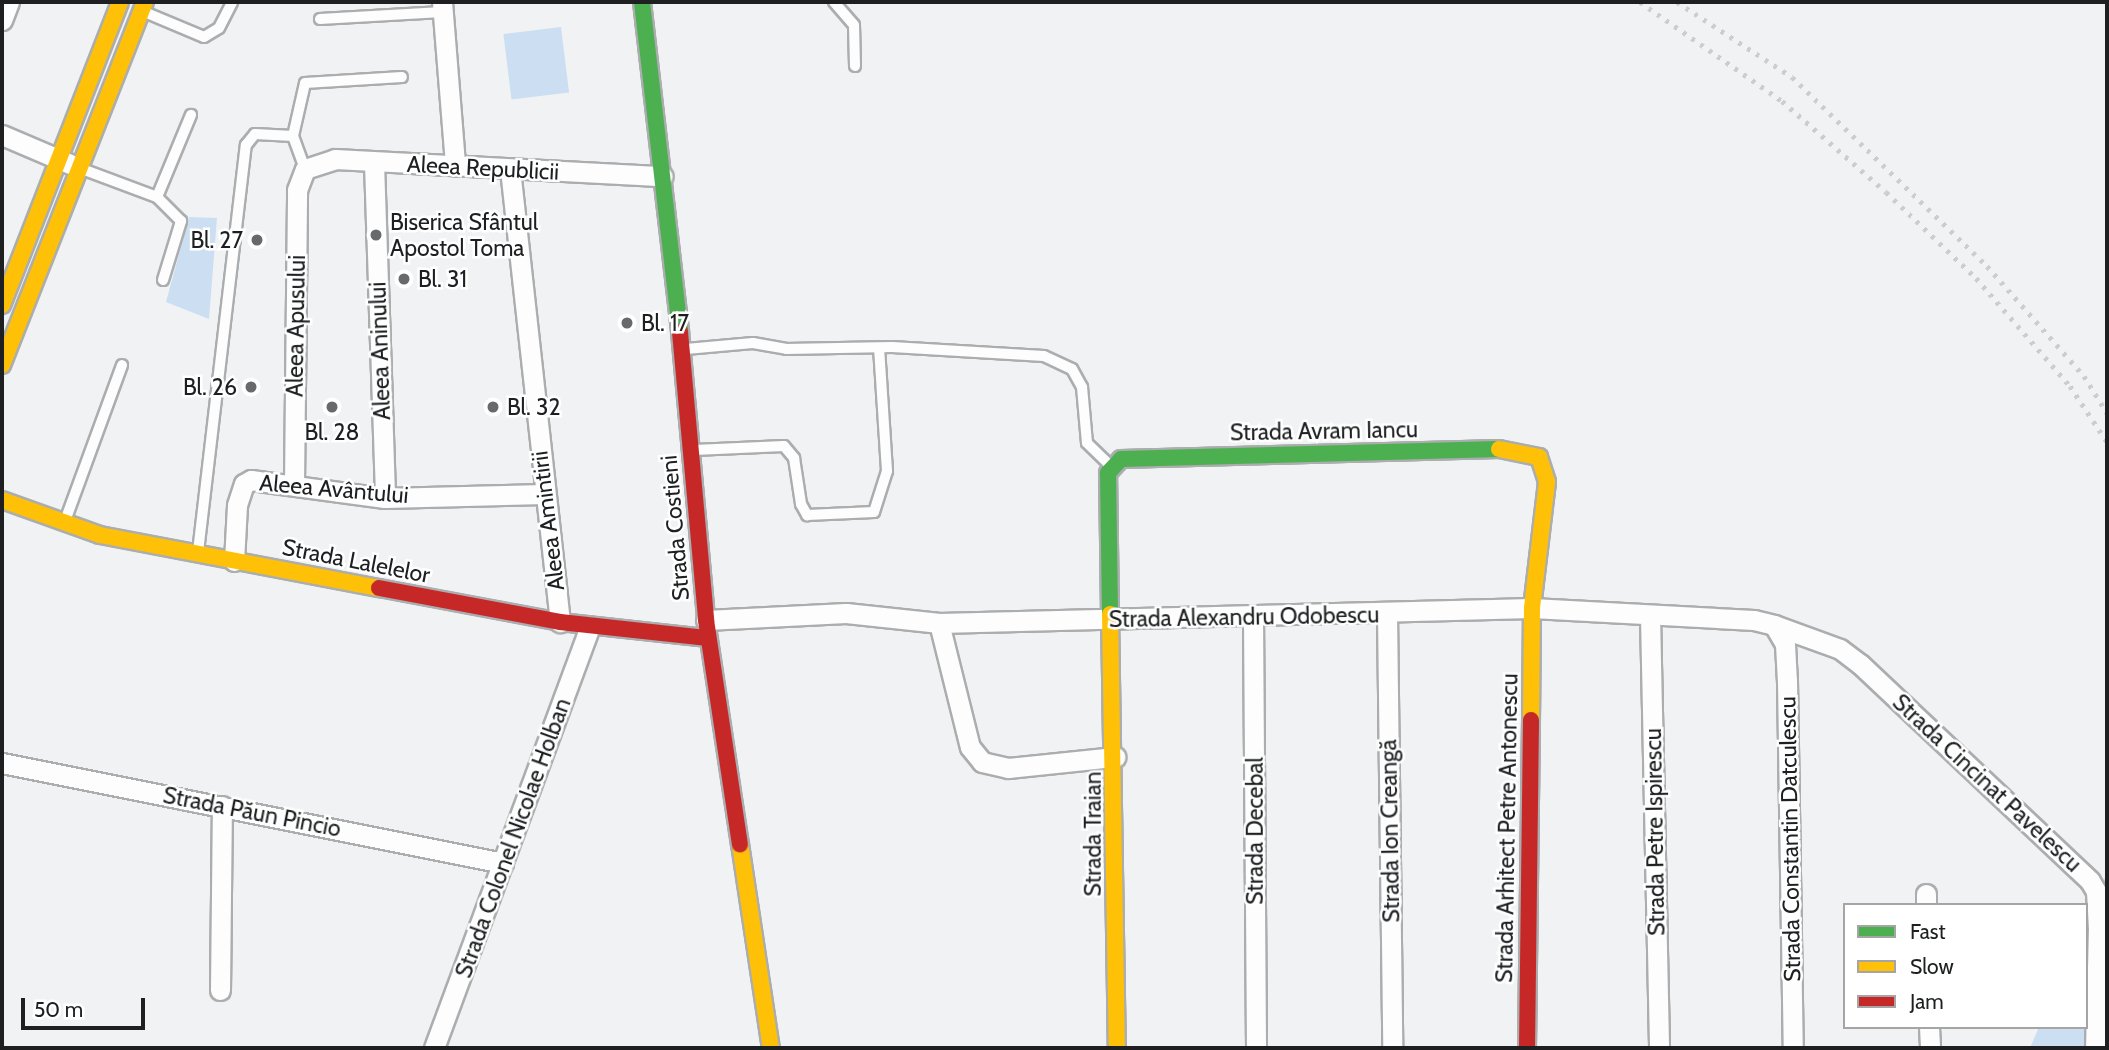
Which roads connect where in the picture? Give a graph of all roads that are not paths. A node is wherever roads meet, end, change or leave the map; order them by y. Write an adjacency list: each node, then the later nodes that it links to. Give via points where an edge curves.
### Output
1 (9, 2): 9 (street)
2 (120, 2): 15 (street)
3 (232, 2): 6 (lane, via 219,28 204,37)
4 (642, 2): 21 (street, Strada Costieni)
5 (834, 2): 10 (lane, via 854,25)
6 (143, 6): 18 (street)
7 (442, 7): 8 (lane); 17 (street)
8 (320, 19)
9 (2, 20)
10 (855, 66)
11 (402, 77): 14 (lane, via 304,83)
12 (191, 115): 22 (lane)
13 (2, 135): 15 (street)
14 (293, 136): 19 (lane); 36 (lane, via 255,134 246,145)
15 (58, 160): 18 (street); 24 (street)
16 (374, 163): 17 (street, Aleea Republicii); 19 (street, Aleea Republicii, via 324,160); 33 (street, Aleea Aninului)
17 (455, 165): 20 (street, Aleea Republicii)
18 (77, 167): 22 (lane); 27 (street)
19 (304, 169): 31 (street, Aleea Apusului, via 297,190)
20 (510, 169): 21 (street, Aleea Republicii); 32 (street, Aleea Amintirii)
21 (663, 176): 26 (street, Strada Costieni)
22 (157, 197): 23 (lane, via 181,220)
23 (163, 280)
24 (2, 304)
25 (879, 348): 26 (lane, via 786,349 753,343); 29 (lane, via 887,471 874,512 807,515 794,458 784,446); 30 (lane, via 1044,356 1062,361 1082,387 1087,443)
26 (682, 350): 29 (street, Strada Costieni)
27 (2, 365)
28 (122, 365): 35 (lane)
29 (690, 450): 47 (street, Strada Costieni)
30 (1111, 467): 38 (street, Strada Avram Iancu, via 1121,459 1133,458 1514,449 1534,453 1545,467 1547,482); 42 (street)
31 (294, 485): 33 (street, Aleea Avântului); 37 (street, Aleea Avântului, via 251,480 244,484 237,505)
32 (544, 494): 33 (street, Aleea Avântului); 43 (street, Aleea Amintirii)
33 (384, 498)
34 (2, 500): 35 (street, Strada Lalelelor)
35 (63, 524): 36 (street, Strada Lalelelor)
36 (198, 552): 37 (street, Strada Lalelelor)
37 (234, 561): 43 (street, Strada Lalelelor)
38 (1532, 608): 39 (street, Strada Alexandru Odobescu); 41 (street, Strada Alexandru Odobescu); 59 (street, Strada Arhitect Petre Antonescu)
39 (1387, 613): 40 (street, Strada Alexandru Odobescu); 58 (street, Strada Ion Creangă)
40 (1253, 615): 42 (street, Strada Alexandru Odobescu); 57 (street, Strada Decebal)
41 (1650, 615): 46 (street, Strada Alexandru Odobescu, via 1754,620); 60 (street, Strada Petre Ispirescu)
42 (1112, 620): 44 (street, Strada Alexandru Odobescu); 48 (street, Strada Traian)
43 (560, 622): 45 (street, Strada Lalelelor)
44 (939, 624): 47 (street, Strada Alexandru Odobescu, via 845,613); 48 (street, via 970,747 982,762 1008,768)
45 (590, 627): 47 (street, Strada Lalelelor); 51 (street, Strada Colonel Nicolae Holban)
46 (1777, 628): 61 (street, Strada Constantin Datculescu, via 1787,681); 63 (street, Strada Cincinat Pavelescu, via 1840,649 1860,664 2090,881 2096,891 2098,927)
47 (707, 629): 55 (street, Strada Costieni)
48 (1115, 757): 56 (street, Strada Traian)
49 (2, 763): 50 (street, Strada Păun Pincio)
50 (222, 806): 51 (street, Strada Păun Pincio); 52 (street)
51 (503, 863): 54 (street, Strada Colonel Nicolae Holban)
52 (220, 990)
53 (1929, 1029): 62 (street)
54 (434, 1048)
55 (771, 1048)
56 (1117, 1048)
57 (1256, 1048)
58 (1392, 1048)
59 (1527, 1048)
60 (1659, 1048)
61 (1793, 1048)
62 (1930, 1048)
63 (2095, 1048)

